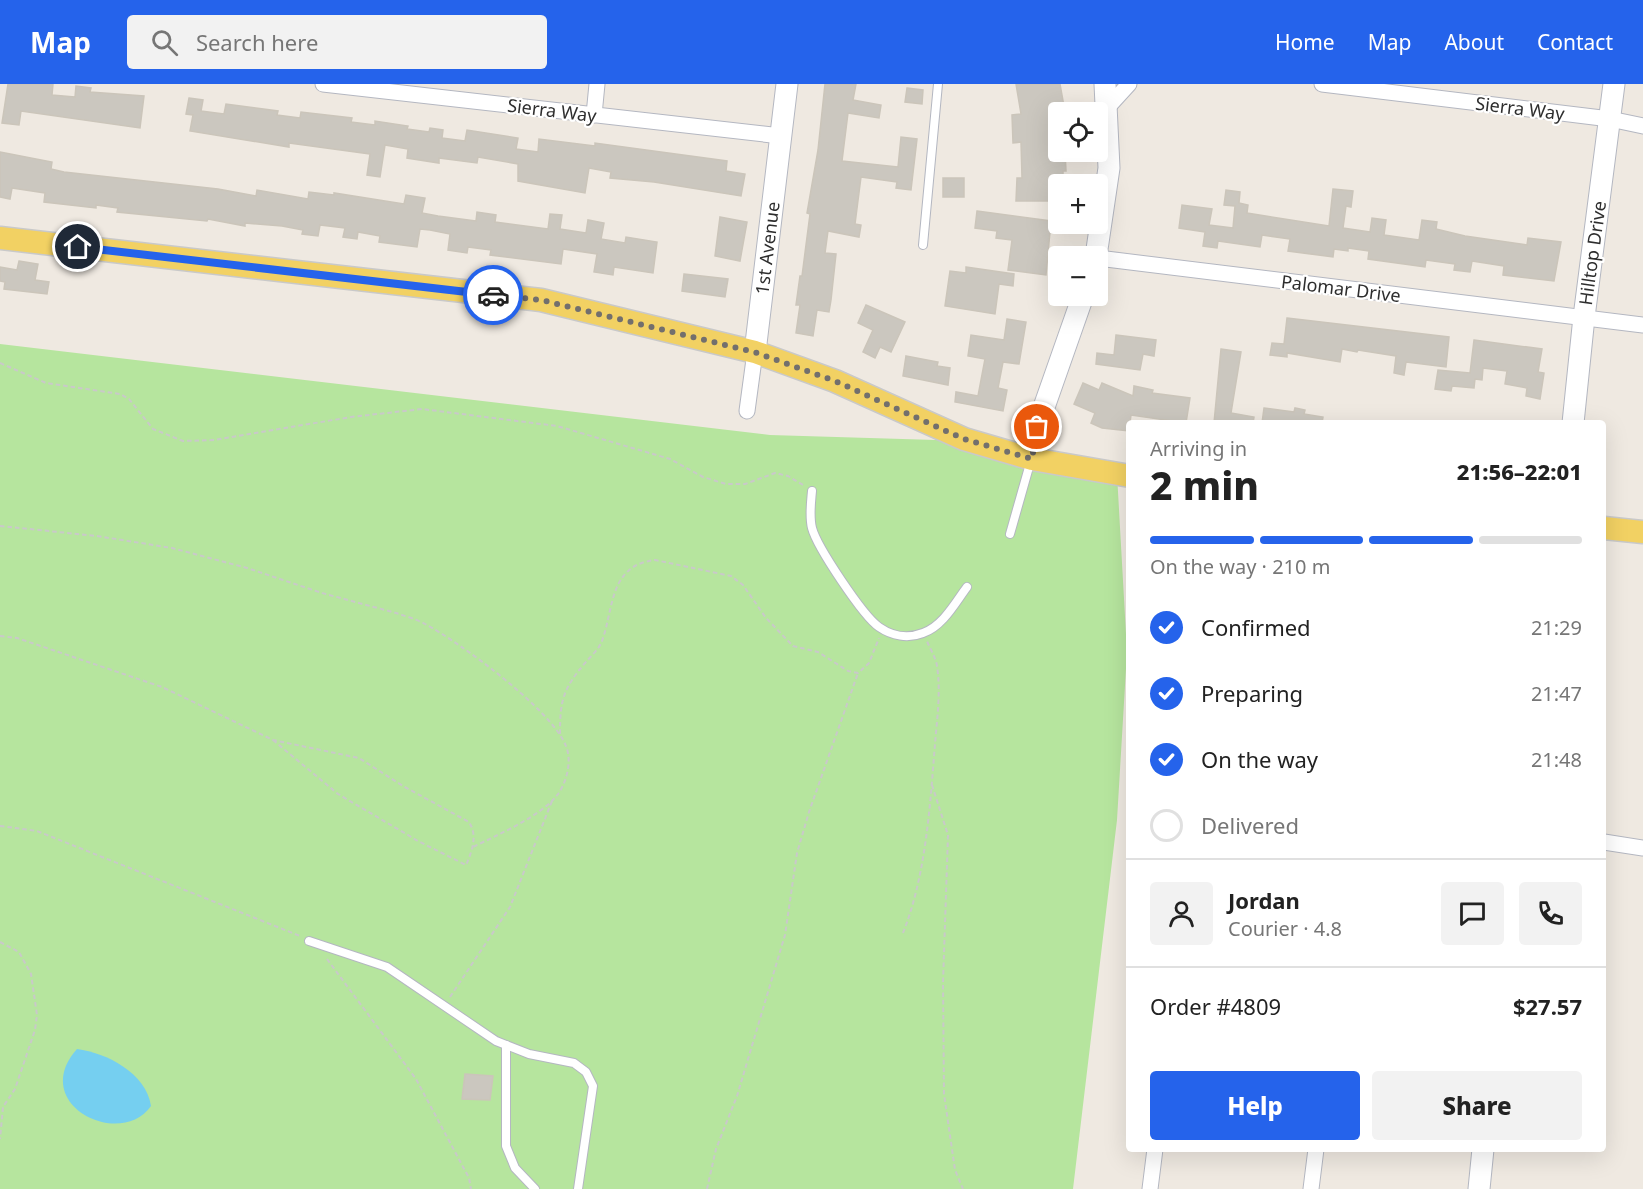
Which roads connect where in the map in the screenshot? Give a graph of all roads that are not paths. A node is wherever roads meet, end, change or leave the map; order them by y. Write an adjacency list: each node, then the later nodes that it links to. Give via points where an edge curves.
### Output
1 (323, 84): 9 (street, Sierra Way)
2 (597, 84): 12 (street)
3 (787, 84): 15 (street, 1st Avenue)
4 (938, 84): 17 (lane)
5 (1105, 84): 10 (street)
6 (1129, 84): 11 (street)
7 (1323, 84): 13 (street, Sierra Way)
8 (1614, 84): 13 (street, Hilltop Drive)
9 (450, 91): 12 (street, Sierra Way)
10 (1107, 102)
11 (1108, 107): 18 (street, via 1109,168)
12 (594, 115): 15 (street, Sierra Way)
13 (1610, 119): 14 (street, Sierra Way); 21 (street, Hilltop Drive)
14 (1643, 126)
15 (781, 136): 23 (street, 1st Avenue)
16 (0, 238): 23 (main road, via 541,300)
17 (923, 245)
18 (1098, 246)
19 (1108, 258): 21 (street, Palomar Drive)
20 (1079, 306): 26 (street, via 1040,417)
21 (1584, 317): 22 (street, Palomar Drive); 25 (street, Hilltop Drive)
22 (1643, 325)
23 (754, 352): 24 (street, 1st Avenue); 26 (main road, via 835,381 964,439)
24 (747, 411)
25 (1573, 420)
26 (1032, 459): 27 (main road); 31 (lane)
27 (1126, 475)
28 (812, 491): 32 (lane, via 812,528 877,626 906,637 923,633 939,624)
29 (1606, 528): 30 (main road)
30 (1643, 532)
31 (1010, 534)
32 (967, 587)
33 (1606, 842): 34 (street)
34 (1643, 848)
35 (309, 941): 36 (lane, via 387,967)
36 (506, 1045): 40 (lane, via 506,1146 514,1168); 41 (lane, via 574,1063 586,1072 593,1086)
37 (1155, 1152): 42 (street)
38 (1316, 1152): 43 (street)
39 (1483, 1152): 44 (street)
40 (536, 1189)
41 (578, 1189)
42 (1150, 1189)
43 (1311, 1189)
44 (1479, 1189)

